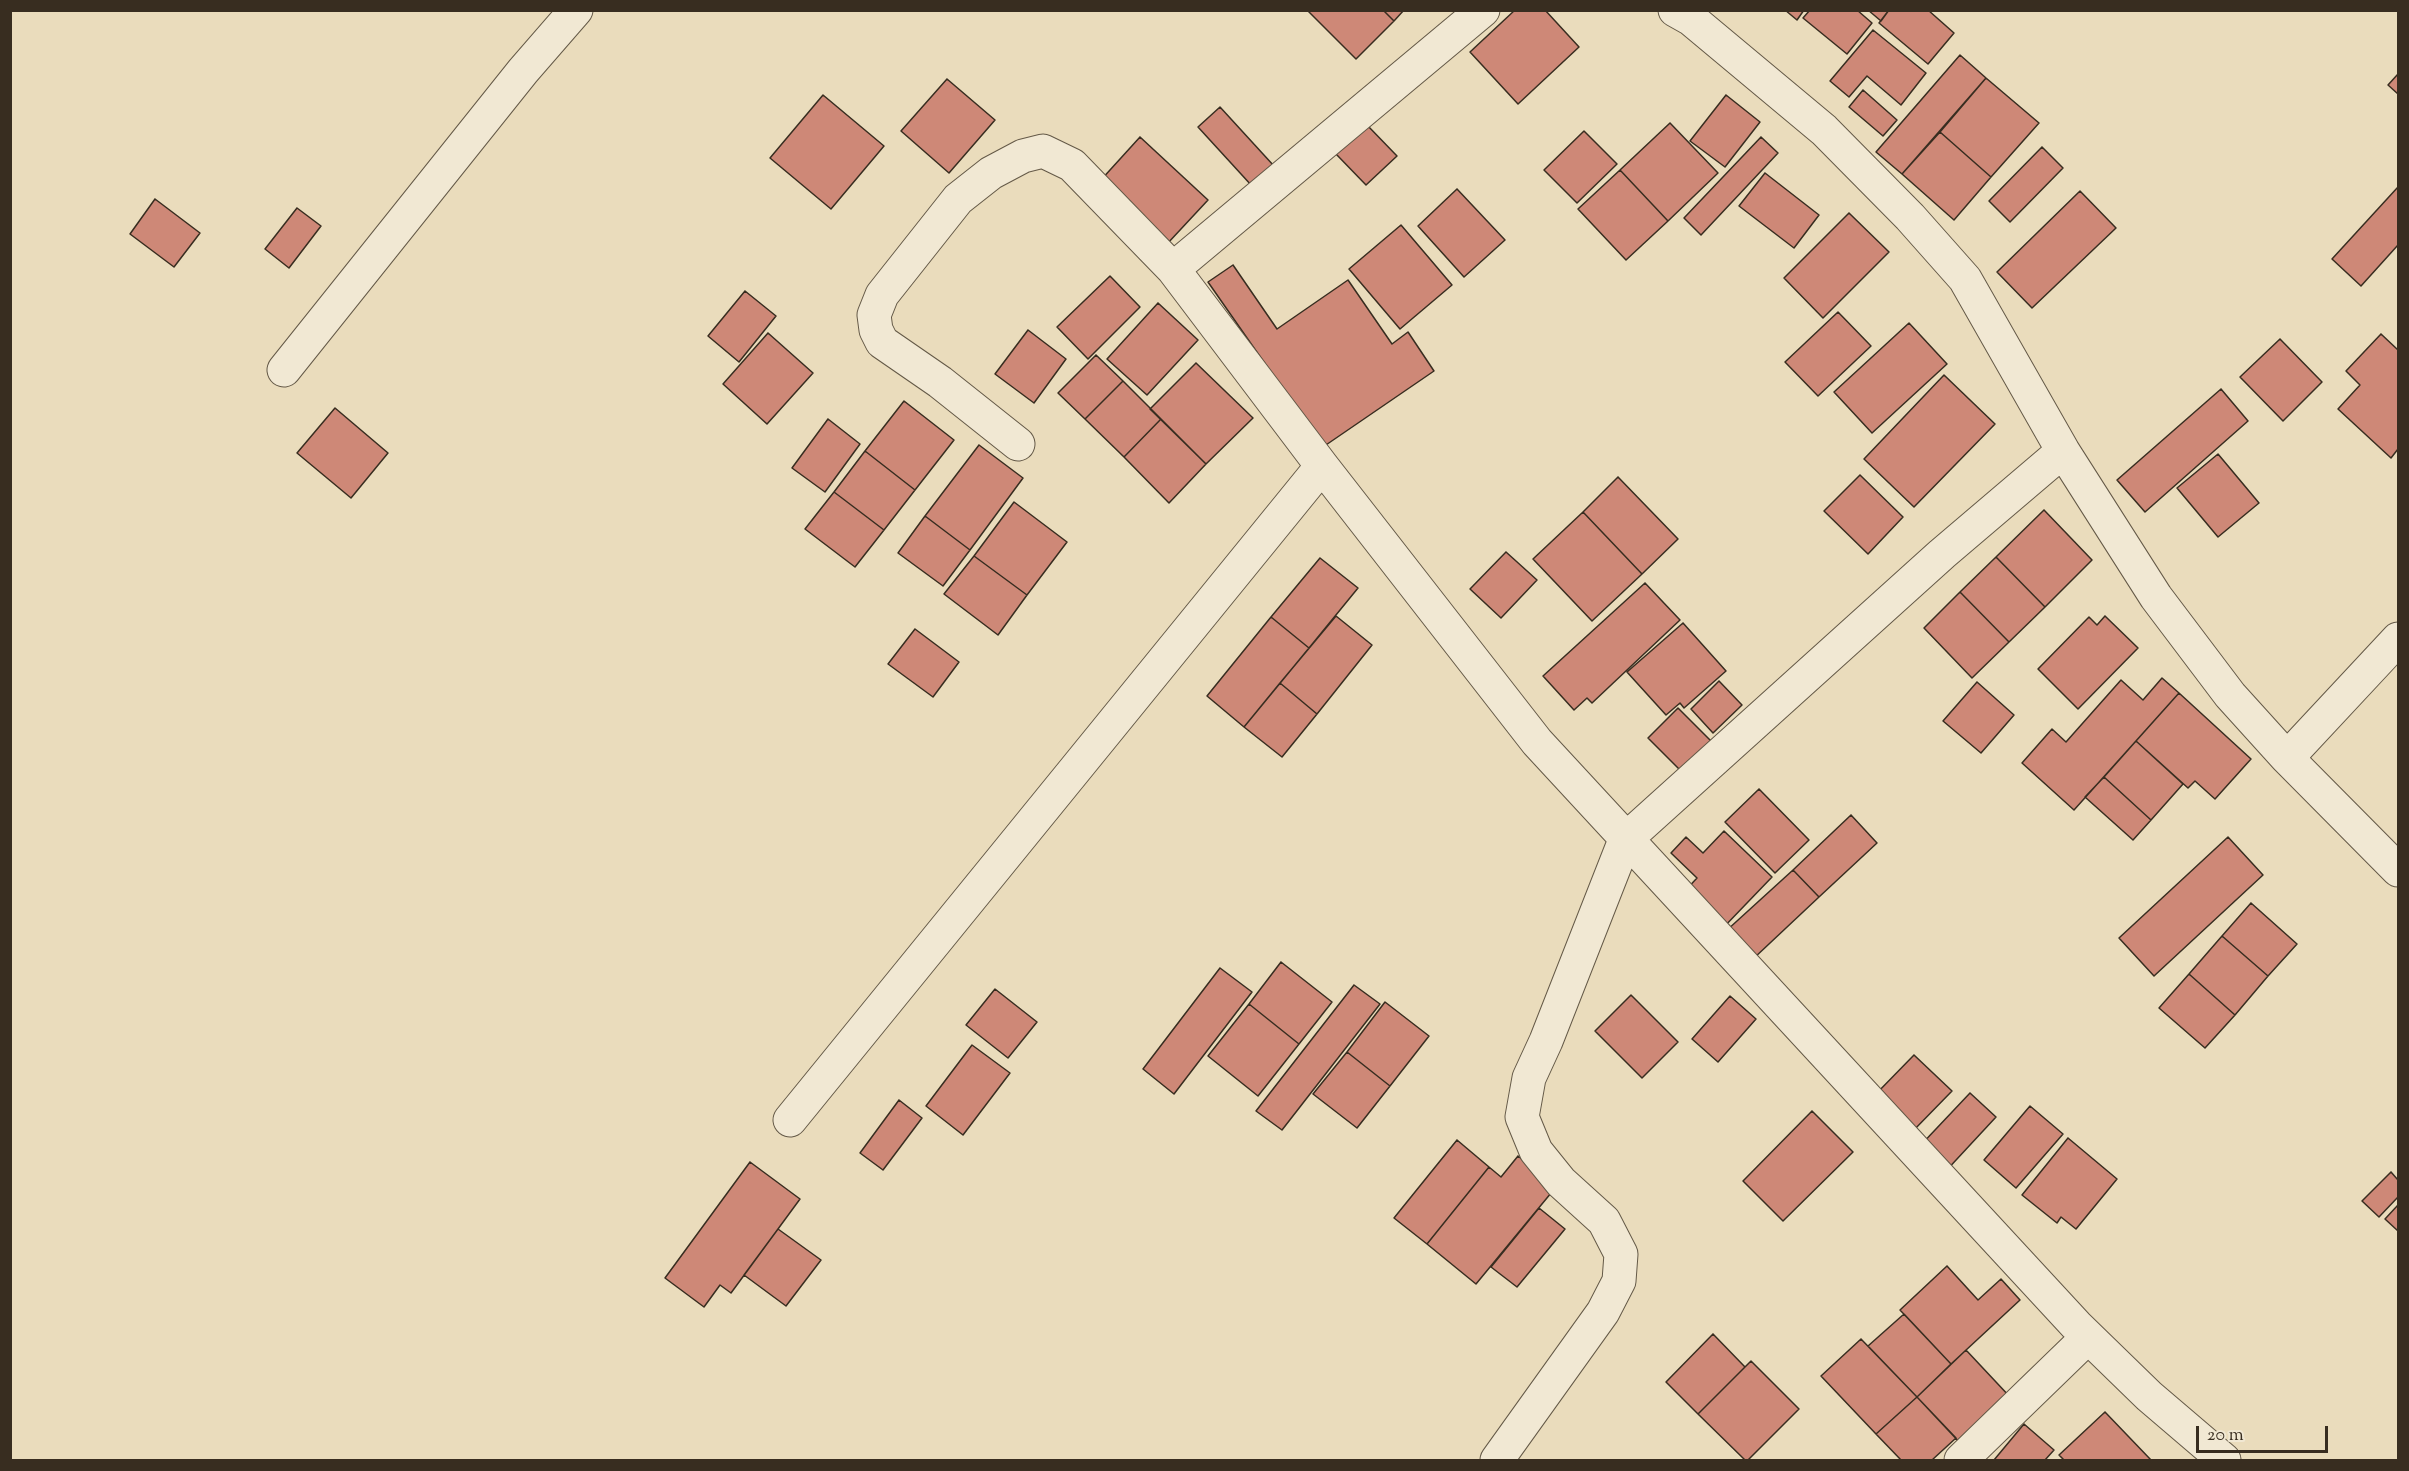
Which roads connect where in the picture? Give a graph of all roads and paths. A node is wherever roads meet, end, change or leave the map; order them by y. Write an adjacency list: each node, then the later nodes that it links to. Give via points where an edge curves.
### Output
1 (576, 10): 5 (street)
2 (1483, 10): 4 (street)
3 (1688, 13): 7 (street, via 1824,130 1911,217 1965,279)
4 (1173, 269): 6 (street, via 1072,165 1043,151 991,172 958,199 882,295 874,315 876,330 882,342); 8 (street)
5 (284, 370)
6 (1018, 444)
7 (2063, 451): 10 (street, via 2156,597 2230,695); 11 (street, via 1942,554)
8 (1322, 466): 11 (street, via 1537,742); 13 (street)
9 (2398, 639): 10 (street)
10 (2287, 758): 12 (street)
11 (1625, 840): 14 (street); 15 (street, via 1529,1078 1522,1117 1536,1151 1560,1182 1604,1221 1621,1254 1619,1281 1603,1312)
12 (2398, 870)
13 (790, 1120)
14 (2088, 1337): 16 (street); 17 (street)
15 (1497, 1461)
16 (1961, 1461)
17 (2224, 1461)

